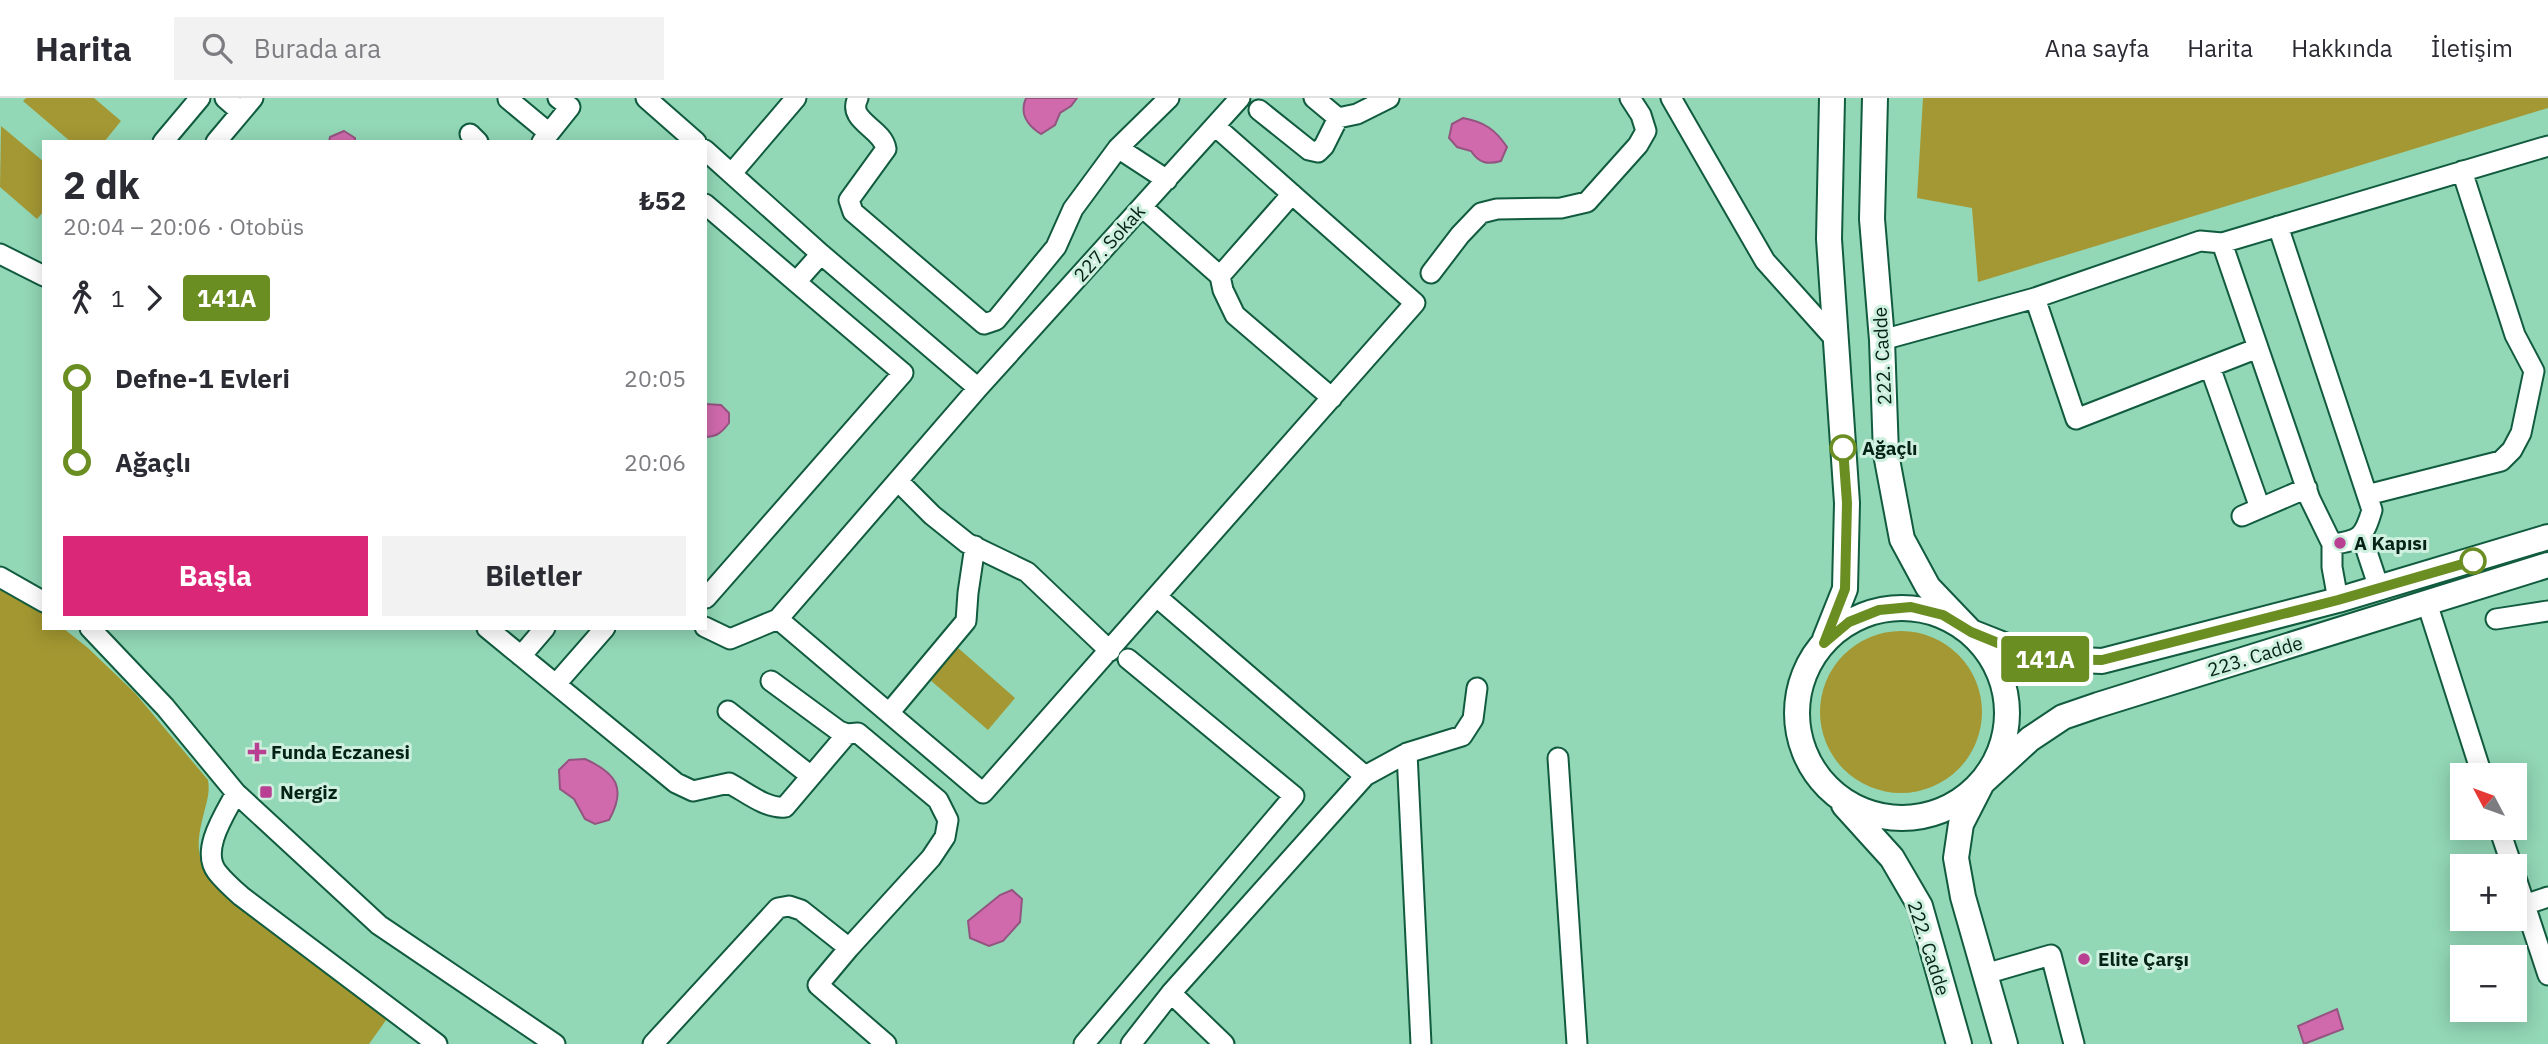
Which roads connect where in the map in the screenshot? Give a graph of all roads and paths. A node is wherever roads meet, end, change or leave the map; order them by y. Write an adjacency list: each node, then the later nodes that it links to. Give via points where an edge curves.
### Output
1 (201, 98): 21 (street)
2 (225, 98): 16 (street)
3 (558, 98): 20 (street, via 570,107)
4 (646, 98): 23 (street)
5 (796, 98): 28 (street)
6 (858, 98): 25 (street, via 856,114 885,141 886,149 849,200 853,212 984,324 996,320 1056,247 1073,209)
7 (1169, 98): 25 (street)
8 (1240, 98): 19 (street, 227. Sokak)
9 (1314, 98): 18 (street)
10 (1390, 98): 18 (street)
11 (1630, 98): 37 (street, via 1646,131 1587,202 1568,208 1481,213)
12 (1671, 98): 42 (street, via 1765,261)
13 (1832, 98): 42 (main road, via 1829,239)
14 (1875, 98): 43 (main road, 222. Cadde, via 1872,219)
15 (508, 99): 20 (street)
16 (247, 105): 22 (street)
17 (1259, 110): 18 (street, via 1309,150 1318,152)
18 (1338, 118)
19 (1215, 126): 29 (street, 227. Sokak); 30 (street)
20 (546, 137)
21 (165, 140)
22 (218, 140)
23 (694, 140)
24 (2548, 146): 27 (street)
25 (1118, 148): 29 (street)
26 (707, 152): 28 (street)
27 (2462, 172): 33 (street); 50 (street, via 2515,335 2533,371 2521,433 2501,461)
28 (732, 173): 36 (street)
29 (1167, 180): 32 (street, 227. Sokak)
30 (1292, 194): 39 (street); 47 (street, via 1415,303)
31 (707, 206): 40 (street)
32 (1142, 207): 39 (street); 46 (street, 227. Sokak)
33 (2278, 226): 34 (street); 50 (street)
34 (2222, 243): 41 (street, via 2200,241); 44 (street)
35 (0, 254): 38 (street)
36 (821, 254): 40 (street); 46 (street)
37 (1431, 273)
38 (42, 275)
39 (1220, 276): 47 (street, via 1235,315)
40 (796, 282): 60 (street, via 903,373)
41 (2035, 298): 43 (street); 45 (street, via 2076,419)
42 (1834, 338): 74 (main road, via 1847,503 1845,589)
43 (1882, 340): 73 (main road, 222. Cadde, via 1886,454 1902,539 1928,587)
44 (2258, 348): 45 (street); 49 (street)
45 (2210, 367): 51 (street)
46 (978, 388): 48 (street, 227. Sokak)
47 (1332, 398): 61 (street)
48 (898, 481): 56 (street, via 932,515); 66 (street, 227. Sokak)
49 (2306, 488): 51 (street); 55 (street)
50 (2367, 495): 53 (street, via 2372,510)
51 (2260, 508): 52 (street)
52 (2242, 516)
53 (2362, 537): 55 (street); 59 (street)
54 (2548, 537): 59 (main road, 223. Cadde)
55 (2332, 544): 62 (street)
56 (975, 546): 75 (street, via 1027,572); 82 (street, via 967,621)
57 (2548, 565): 64 (main road, 223. Cadde)
58 (0, 577): 63 (street)
59 (2379, 588): 62 (main road, 223. Cadde)
60 (707, 597)
61 (1157, 597): 75 (street); 88 (street)
62 (2338, 600): 73 (main road, 223. Cadde, via 2102,660 2037,659)
63 (42, 601)
64 (2427, 603): 86 (street); 89 (main road, 223. Cadde, via 2063,717 2030,739)
65 (2548, 611): 67 (street)
66 (778, 619): 68 (street, via 730,639); 82 (street)
67 (2496, 619)
68 (707, 628)
69 (92, 630): 90 (street, via 165,707)
70 (489, 630): 76 (street)
71 (543, 630): 76 (street)
72 (603, 630): 79 (street)
73 (1971, 632): 74 (main road, via 1943,615 1911,607 1879,610 1849,622); 89 (main road, via 1993,657 2005,688 2008,722 2000,754)
74 (1824, 643): 91 (main road, via 1805,671 1797,704 1800,737 1812,768)
75 (1110, 650): 82 (street, via 983,793)
76 (521, 656): 79 (street)
77 (1128, 659): 103 (street, via 1294,796)
78 (771, 681): 83 (street)
79 (556, 684): 87 (street, via 676,783 693,791 729,783 779,808 785,807)
80 (1478, 688): 84 (street, via 1473,719 1462,736)
81 (728, 711): 87 (street)
82 (889, 713)
83 (847, 734): 87 (street); 95 (street, via 858,733 938,800 948,820 945,837 931,859)
84 (1407, 753): 88 (street); 106 (street)
85 (1558, 758): 107 (street)
86 (2478, 763)
87 (811, 776)
88 (1365, 776): 98 (street)
89 (1982, 783): 91 (main road, via 1956,804 1915,817 1862,811); 96 (main road, via 1961,824 1956,858)
90 (236, 793): 99 (street, via 218,828 211,858 216,871 241,897); 100 (street, via 379,925)
91 (1834, 794): 108 (main road, 222. Cadde, via 1892,858 1920,906)
92 (2548, 897): 93 (street)
93 (2527, 904)
94 (2527, 914): 97 (street)
95 (849, 948): 101 (street, via 801,910 778,908); 102 (street, via 818,985)
96 (1985, 974): 109 (main road); 110 (street, via 2051,955)
97 (2548, 975)
98 (1171, 993): 104 (street); 105 (street)
99 (437, 1044)
100 (555, 1044)
101 (653, 1044)
102 (886, 1044)
103 (1084, 1044)
104 (1131, 1044)
105 (1224, 1044)
106 (1421, 1044)
107 (1577, 1044)
108 (1959, 1044)
109 (2005, 1044)
110 (2074, 1044)

